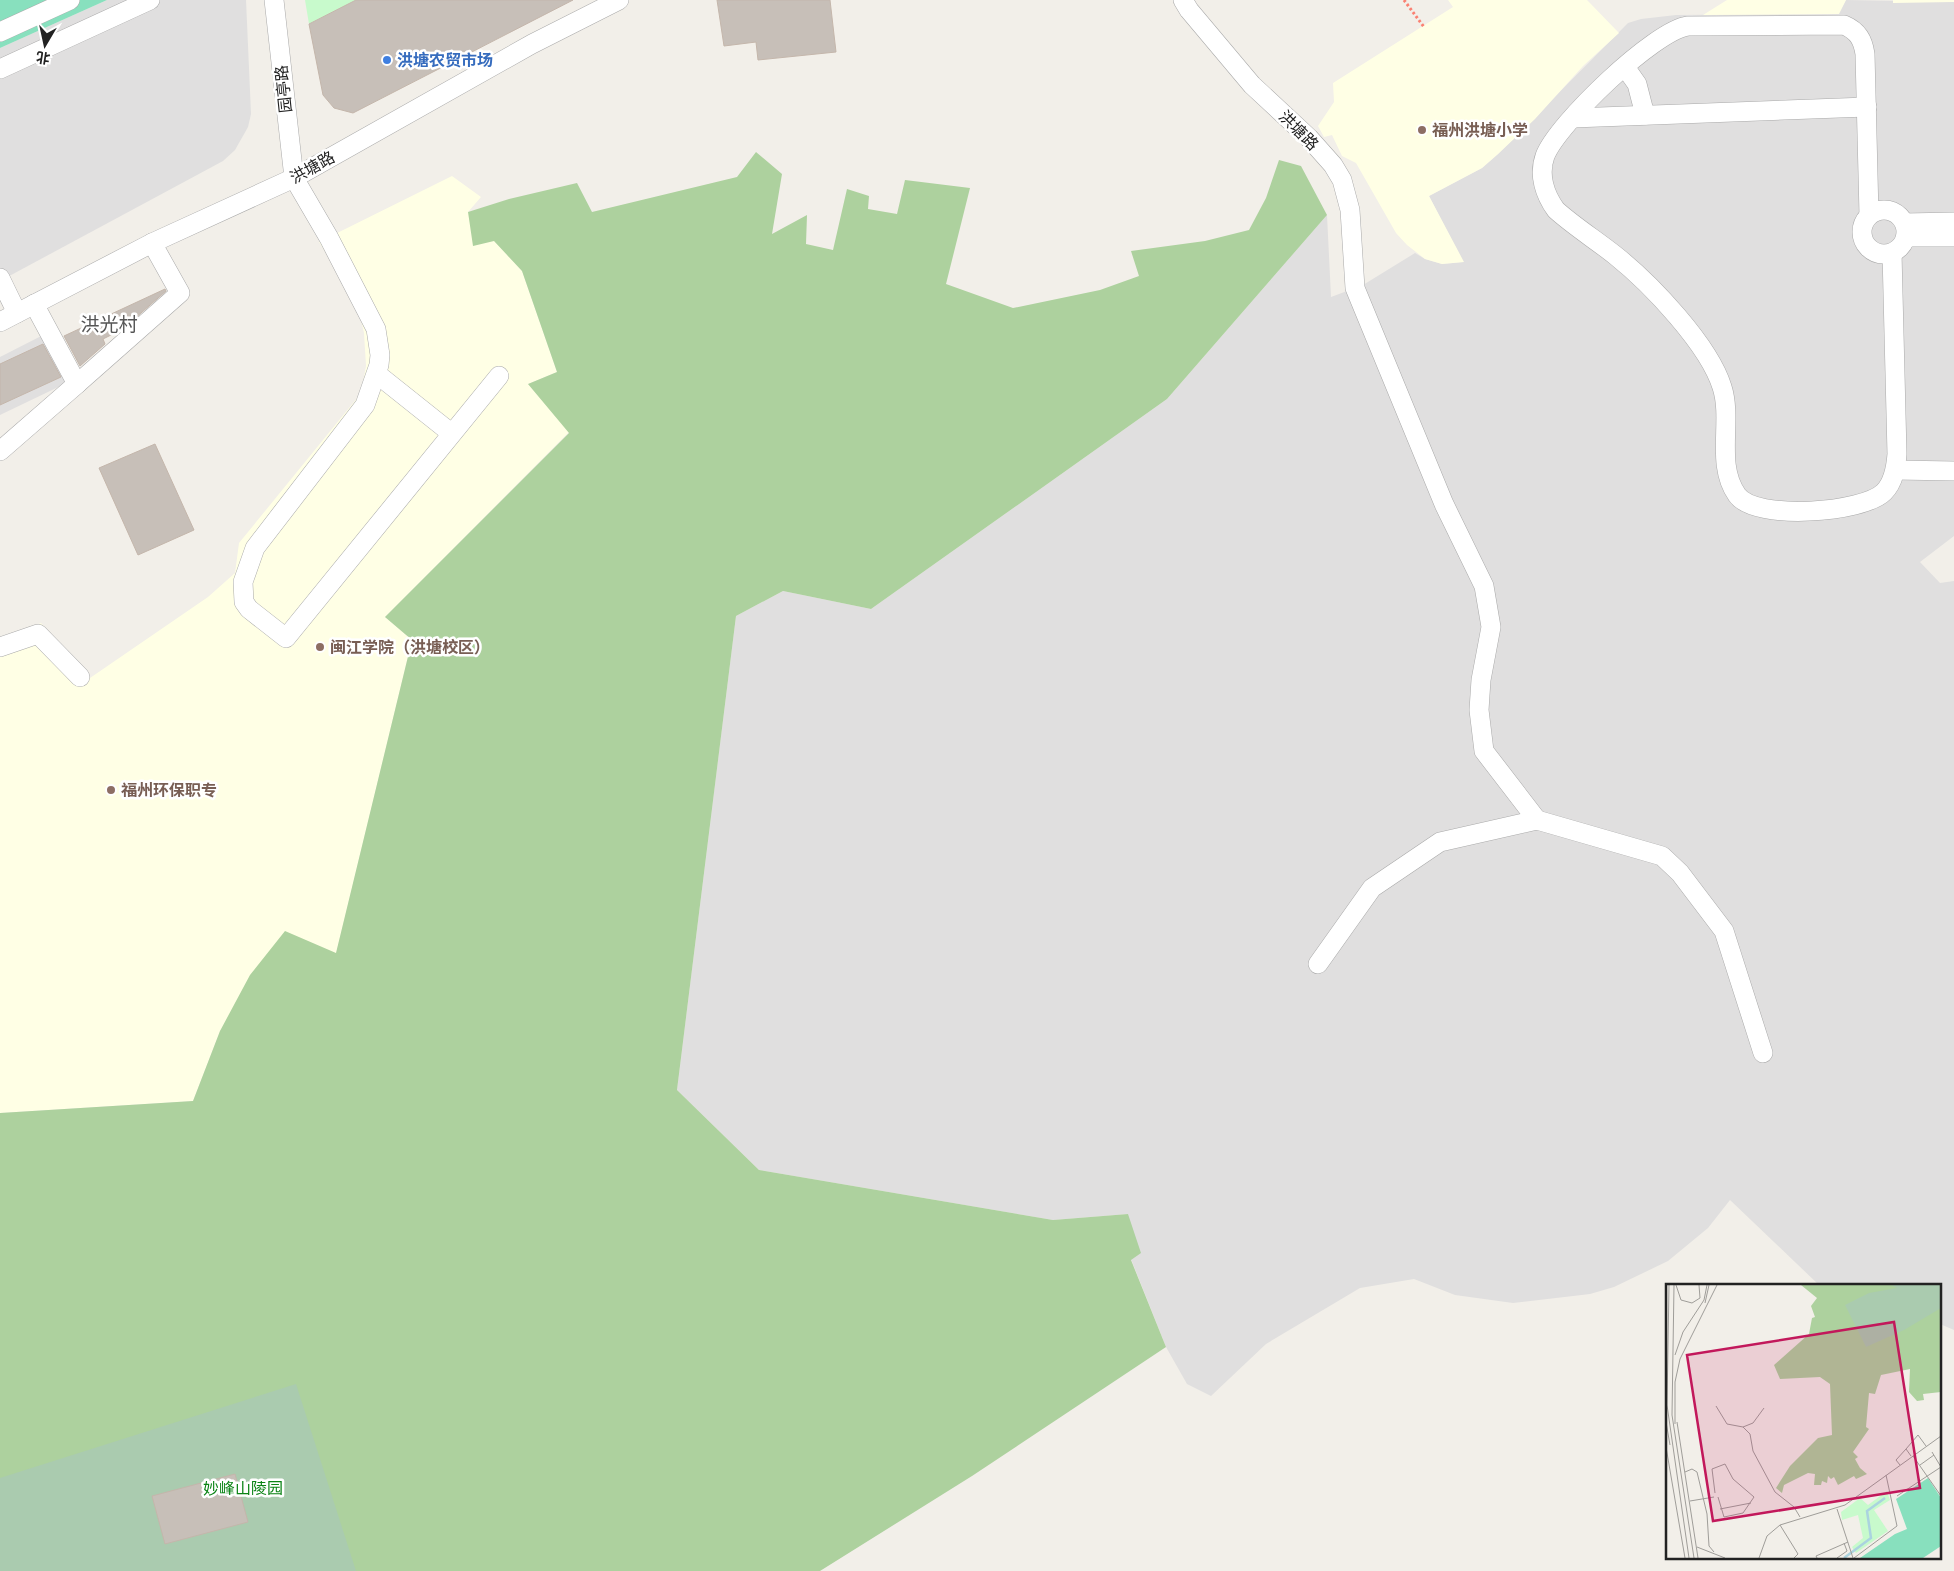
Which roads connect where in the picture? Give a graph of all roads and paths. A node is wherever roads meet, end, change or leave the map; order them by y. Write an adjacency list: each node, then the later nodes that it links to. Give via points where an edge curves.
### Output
1 (70, 0): 8 (street)
2 (150, 0): 10 (street)
3 (274, 0): 14 (street, 园亭路)
4 (619, 0): 14 (street, 洪塘路, via 524,49)
5 (1183, 0): 34 (street, 洪塘路, via 1252,85 1309,138 1338,173 1349,198 1355,288 1444,504 1484,586 1491,627 1481,680 1484,751)
6 (1404, 0): 7 (path)
7 (1424, 28)
8 (0, 32)
9 (1625, 66): 11 (street, via 1658,39 1679,27 1844,25 1858,33 1863,42); 12 (street, via 1637,84); 13 (street)
10 (0, 69)
11 (1867, 106): 12 (street); 15 (street)
12 (1645, 115): 13 (street)
13 (1573, 118): 30 (street, via 1545,156 1542,168 1547,198 1572,224 1634,273 1675,315 1706,355 1726,403 1727,470 1737,495 1746,503 1775,510 1800,511 1858,505 1886,491)
14 (294, 178): 19 (street, 洪塘路); 25 (street, via 330,238 376,329 380,355)
15 (1869, 215): 17 (street, via 1889,210 1902,217); 20 (street, via 1862,228 1865,243 1877,253)
16 (1954, 222): 17 (street)
17 (1906, 230): 18 (street); 20 (street, via 1898,250)
18 (1954, 237)
19 (152, 243): 22 (street, 洪塘路); 27 (street, via 180,293)
20 (1892, 253): 30 (street)
21 (0, 278): 23 (street)
22 (34, 304): 23 (street, 洪塘路); 27 (street)
23 (17, 313): 24 (street, 洪塘路)
24 (0, 322)
25 (377, 374): 28 (street); 28 (street, via 365,405 256,548 242,593 244,602 257,615 286,638)
26 (499, 376): 28 (street)
27 (77, 384): 29 (street)
28 (451, 433)
29 (0, 451)
30 (1896, 470): 31 (street)
31 (1954, 471)
32 (0, 647): 33 (street, via 38,634)
33 (80, 677)
34 (1537, 820): 35 (street, via 1440,842 1372,888); 36 (street, via 1662,856 1680,873 1724,931)
35 (1318, 964)
36 (1763, 1053)

